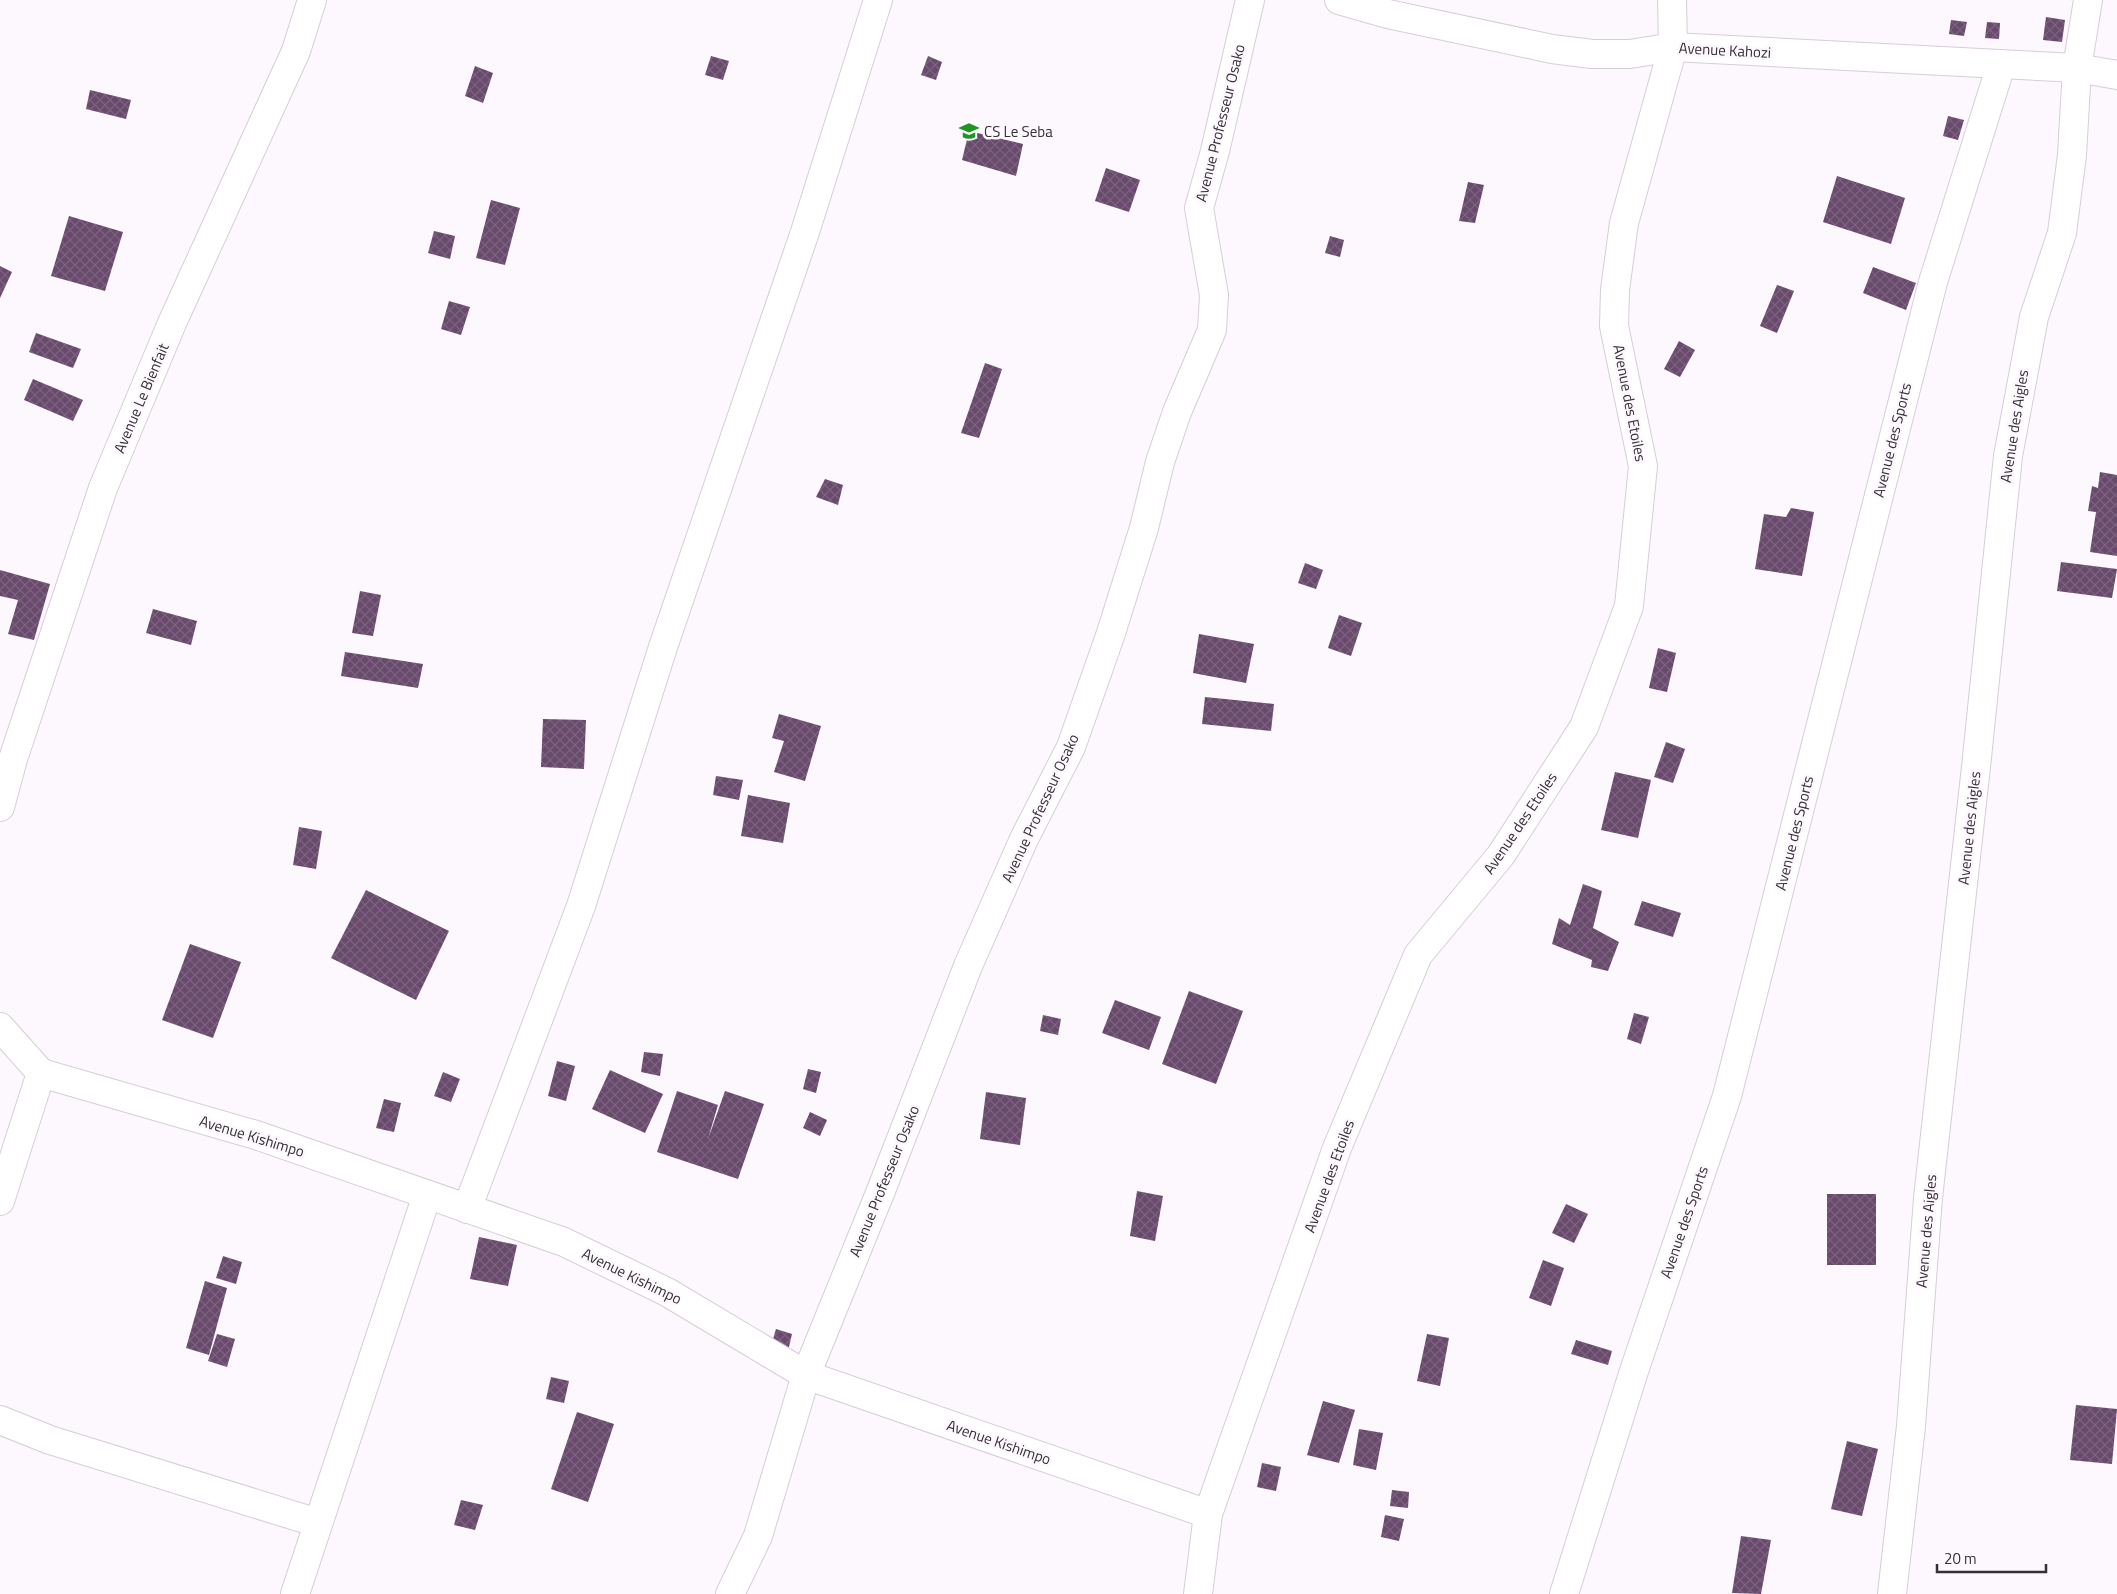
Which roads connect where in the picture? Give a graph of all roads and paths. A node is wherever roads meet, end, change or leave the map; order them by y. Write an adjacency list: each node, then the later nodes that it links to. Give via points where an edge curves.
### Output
1 (312, 0): 11 (street, Avenue Le Bienfait, via 296,51 172,323 103,488 13,759)
2 (878, 0): 16 (street, via 805,232 663,647 581,906)
3 (1250, 0): 17 (street, Avenue Professeur Osako, via 1199,208 1214,295 1212,330 1171,429 1110,636 1071,747 1024,839 968,966)
4 (1339, 0): 7 (street, Avenue Kahozi, via 1388,14 1592,54 1630,54)
5 (1672, 0): 7 (street, Avenue des Etoiles)
6 (2088, 0): 9 (street, Avenue des Aigles)
7 (1673, 47): 8 (street, Avenue Kahozi); 19 (street, Avenue des Etoiles, via 1624,223 1615,290 1614,326 1643,466 1629,606 1584,727 1501,855 1418,955 1337,1148)
8 (2001, 65): 9 (street, Avenue Kahozi); 24 (street, Avenue des Sports, via 1932,282 1727,1096 1634,1371)
9 (2076, 68): 10 (street, Avenue Kahozi); 25 (street, Avenue des Aigles, via 2072,155 2062,233 2034,317 2008,456 1928,1198 1911,1426)
10 (2117, 75)
11 (0, 808)
12 (0, 1027): 13 (street)
13 (41, 1073): 14 (street, Avenue Kishimpo, via 256,1135); 15 (street)
14 (427, 1195): 16 (street, Avenue Kishimpo); 20 (street)
15 (0, 1201)
16 (467, 1209): 17 (street, Avenue Kishimpo, via 564,1242 668,1292)
17 (806, 1375): 19 (street, Avenue Kishimpo); 22 (street, Avenue Professeur Osako, via 758,1536)
18 (0, 1420): 20 (street, via 50,1440)
19 (1208, 1514): 23 (street, Avenue des Etoiles)
20 (318, 1523): 21 (street)
21 (295, 1594)
22 (730, 1594)
23 (1198, 1594)
24 (1564, 1594)
25 (1892, 1594)

